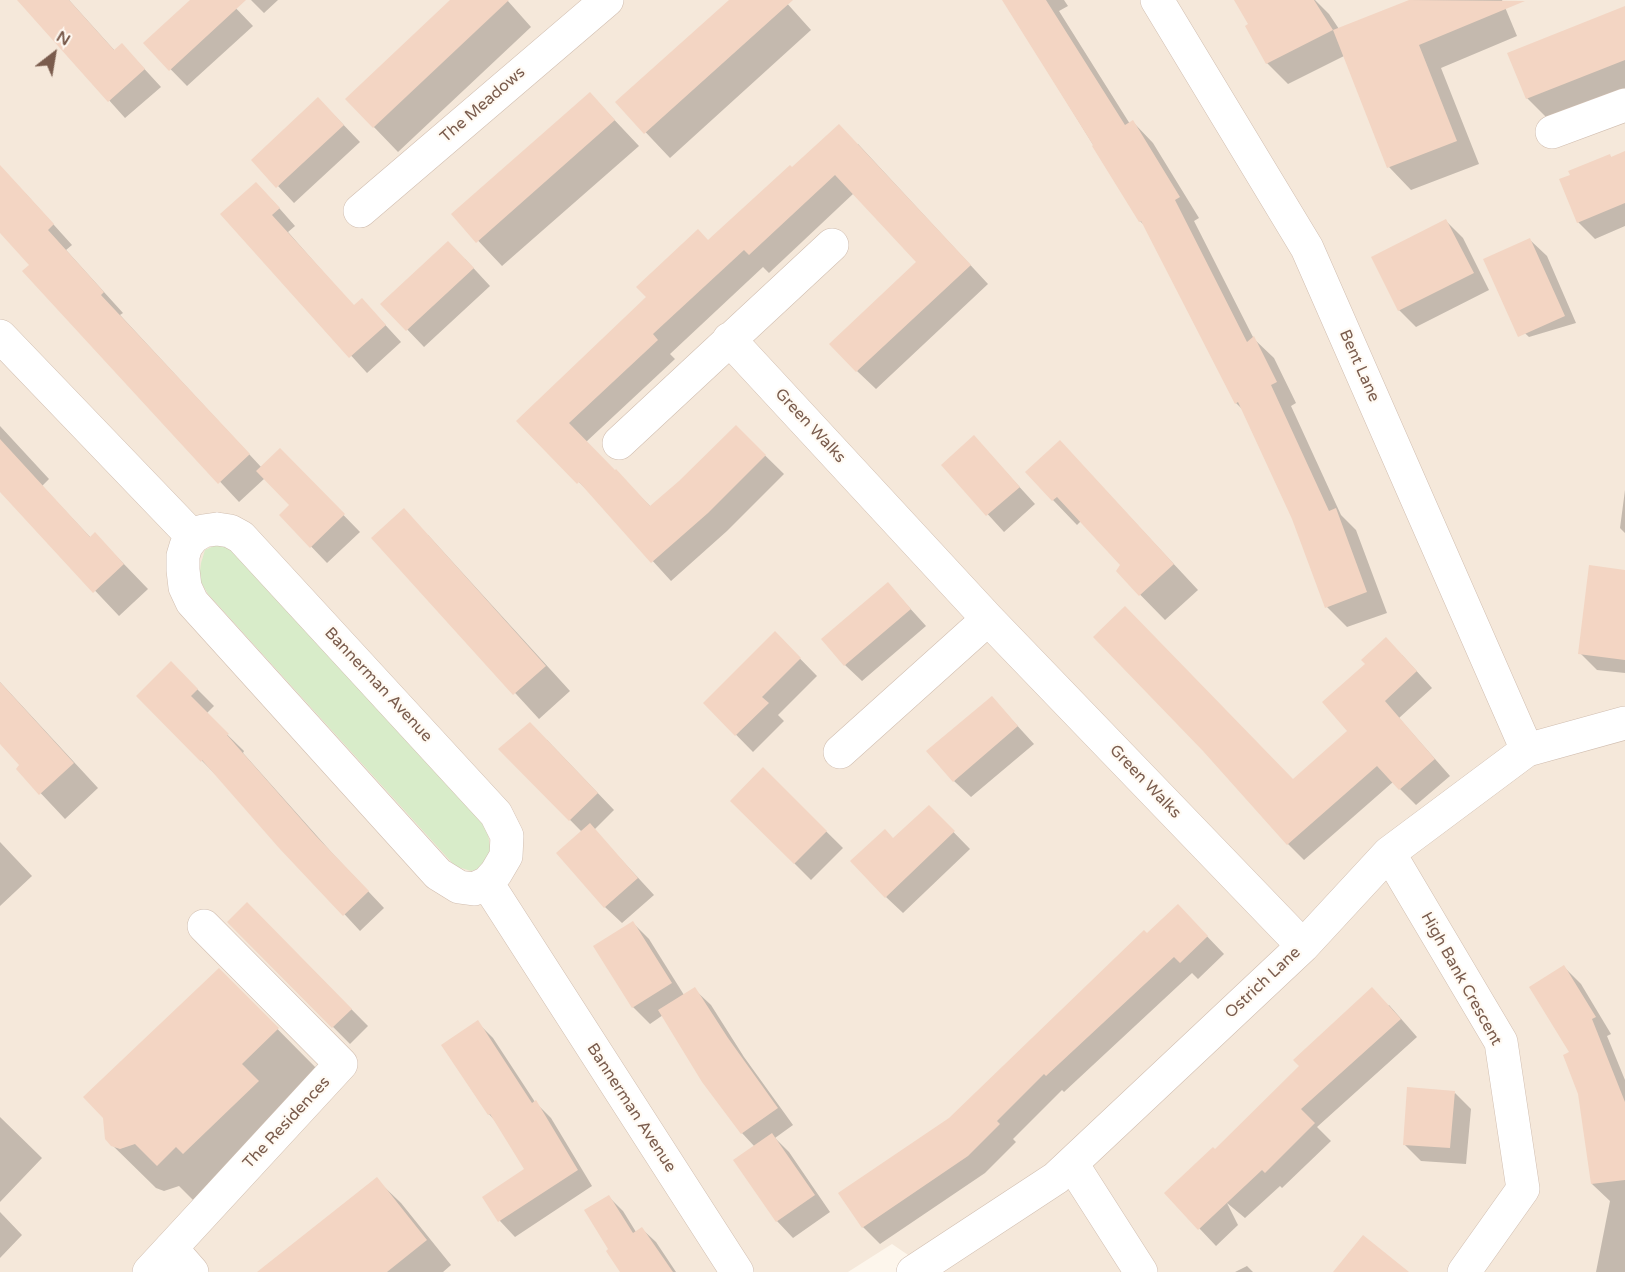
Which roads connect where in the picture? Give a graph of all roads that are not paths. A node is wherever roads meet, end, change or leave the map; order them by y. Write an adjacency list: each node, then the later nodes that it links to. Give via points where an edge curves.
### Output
1 (607, 0): 5 (street, The Meadows)
2 (1156, 0): 13 (street, Bent Lane, via 1306,248)
3 (1625, 105): 4 (street)
4 (1552, 132)
5 (360, 211)
6 (832, 244): 8 (street)
7 (0, 336): 10 (street)
8 (729, 339): 9 (street); 11 (street, Green Walks)
9 (619, 442)
10 (193, 537): 16 (street, via 183,556 185,587 192,602 438,874 459,886 474,889); 16 (street, Bannerman Avenue, via 217,529 241,537 489,805 507,836 506,856)
11 (988, 619): 14 (street); 18 (street, Green Walks)
12 (1625, 723): 13 (street, Ostrich Lane)
13 (1527, 750): 15 (street, Ostrich Lane)
14 (840, 752)
15 (1389, 853): 18 (street, Ostrich Lane); 25 (street, High Bank Crescent, via 1501,1042 1523,1189)
16 (487, 884): 22 (street, Bannerman Avenue)
17 (204, 926): 20 (street, The Residences, via 341,1064)
18 (1303, 946): 19 (street, Ostrich Lane)
19 (1071, 1164): 23 (street, Ostrich Lane, via 1056,1178); 24 (street)
20 (181, 1260): 21 (street, The Residences)
21 (149, 1272)
22 (737, 1272)
23 (913, 1272)
24 (1142, 1272)
25 (1464, 1272)

